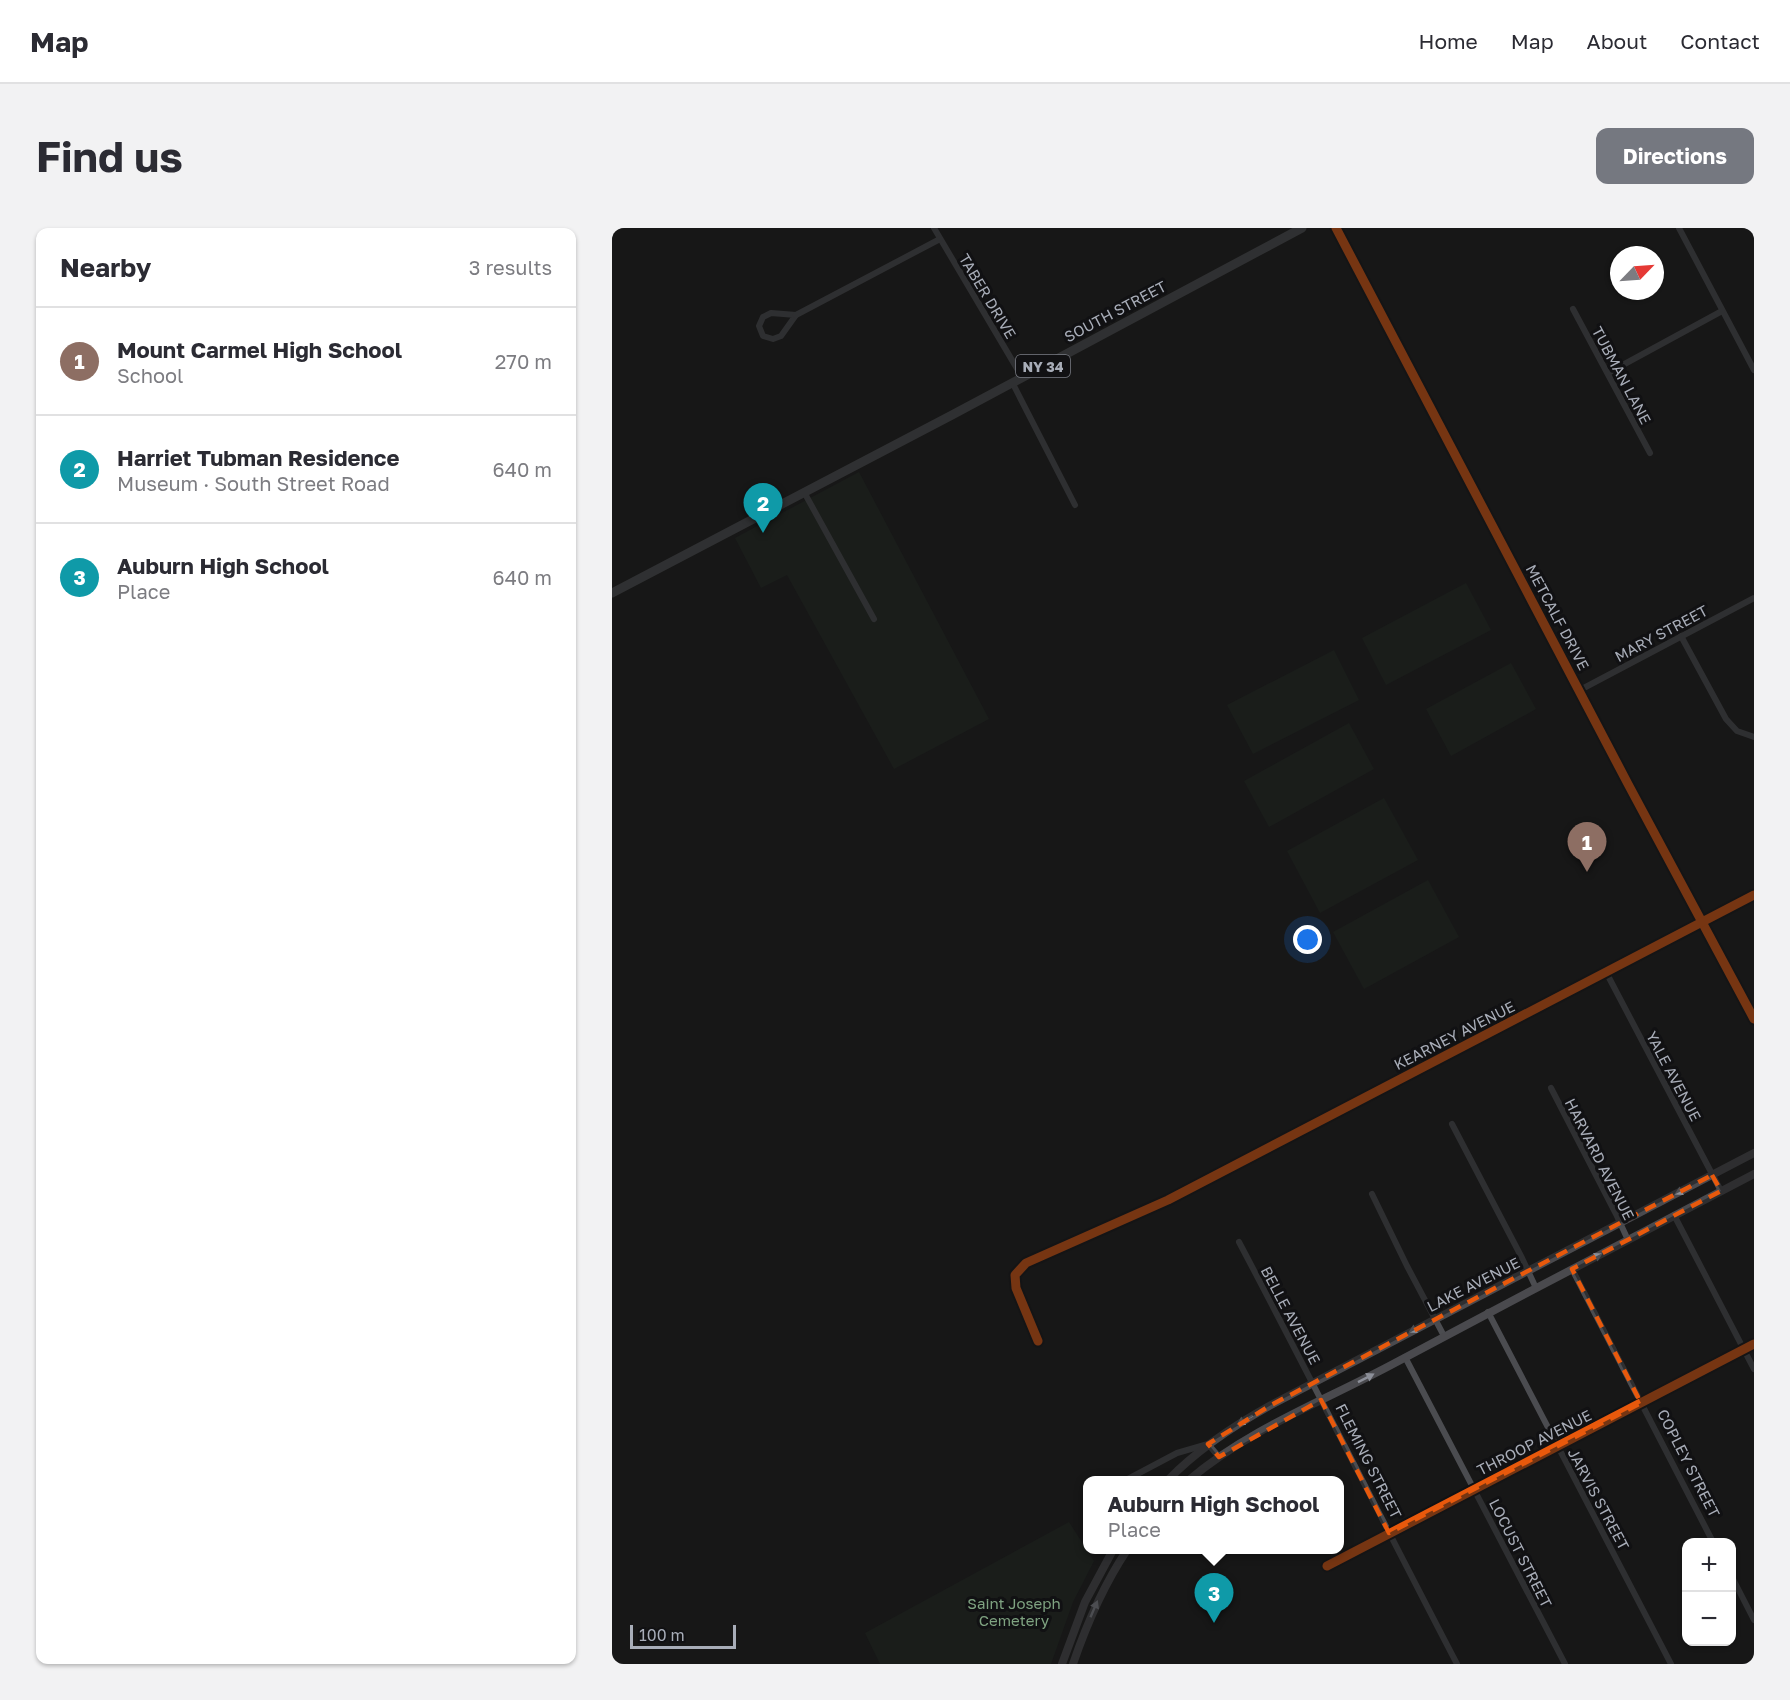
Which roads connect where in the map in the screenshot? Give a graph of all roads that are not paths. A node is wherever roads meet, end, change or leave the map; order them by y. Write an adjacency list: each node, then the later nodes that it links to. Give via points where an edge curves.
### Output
1 (934, 228): 5 (street, TABER DRIVE)
2 (1302, 228): 11 (main road, SOUTH STREET / NY 34)
3 (1336, 228): 20 (street, METCALF DRIVE)
4 (1679, 228): 7 (street)
5 (940, 239): 8 (street); 11 (street, TABER DRIVE)
6 (1573, 309): 10 (street, TUBMAN LANE)
7 (1722, 311): 9 (street); 10 (street)
8 (796, 315): 8 (street, via 765,315 760,323 761,334 767,339 778,338)
9 (1754, 370)
10 (1608, 373): 13 (street, TUBMAN LANE)
11 (1022, 377): 12 (main road, SOUTH STREET / NY 34)
12 (1012, 382): 14 (main road, SOUTH STREET / NY 34); 15 (street)
13 (1650, 453)
14 (804, 492): 16 (main road, SOUTH STREET / NY 34); 18 (street)
15 (1075, 505)
16 (612, 593)
17 (1754, 598): 19 (street, MARY STREET)
18 (873, 619)
19 (1681, 636): 20 (street, MARY STREET); 21 (street, via 1726,719 1737,731)
20 (1580, 690): 23 (street, METCALF DRIVE)
21 (1754, 737)
22 (1754, 896): 23 (street, KEARNEY AVENUE)
23 (1703, 922): 24 (street, KEARNEY AVENUE); 25 (street, METCALF DRIVE)
24 (1606, 972): 30 (street, YALE AVENUE); 43 (street, KEARNEY AVENUE, via 1168,1200 1026,1263 1015,1275 1016,1288)
25 (1754, 1019)
26 (1551, 1088): 34 (street, HARVARD AVENUE)
27 (1452, 1124): 38 (street)
28 (1754, 1153): 30 (main road, LAKE AVENUE)
29 (1754, 1174): 31 (main road)
30 (1712, 1175): 31 (street, YALE AVENUE); 34 (main road, LAKE AVENUE, one-way to 34)
31 (1721, 1191): 33 (main road)
32 (1372, 1194): 41 (street)
33 (1674, 1215): 35 (main road); 45 (street)
34 (1620, 1223): 35 (street, HARVARD AVENUE); 38 (main road, LAKE AVENUE)
35 (1628, 1240): 37 (main road, one-way to 35)
36 (1239, 1242): 48 (street, BELLE AVENUE)
37 (1572, 1269): 39 (main road); 50 (street, COPLEY STREET)
38 (1528, 1271): 39 (street); 41 (main road, LAKE AVENUE)
39 (1536, 1288): 40 (main road)
40 (1488, 1312): 42 (main road); 52 (street, JARVIS STREET)
41 (1435, 1319): 42 (street); 48 (main road, LAKE AVENUE, one-way to 48)
42 (1444, 1335): 46 (main road)
43 (1038, 1341)
44 (1754, 1344): 45 (street, THROOP AVENUE)
45 (1744, 1349): 47 (street); 50 (street, THROOP AVENUE)
46 (1405, 1357): 49 (main road, one-way to 46); 57 (street, LOCUST STREET)
47 (1754, 1369)
48 (1312, 1382): 49 (street, BELLE AVENUE); 51 (main road, LAKE AVENUE, one-way to 51)
49 (1320, 1400): 53 (main road); 58 (street, FLEMING STREET)
50 (1641, 1403): 52 (street, THROOP AVENUE); 59 (street, COPLEY STREET)
51 (1208, 1444): 53 (street); 54 (street, LAKE AVENUE, via 1177,1453); 55 (main road, LAKE AVENUE)
52 (1558, 1446): 57 (street, THROOP AVENUE); 69 (street, JARVIS STREET)
53 (1219, 1457): 56 (main road)
54 (1133, 1476)
55 (1172, 1476)
56 (1194, 1476)
57 (1475, 1490): 58 (street, THROOP AVENUE); 68 (street, LOCUST STREET)
58 (1389, 1533): 62 (street, THROOP AVENUE); 67 (street, FLEMING STREET)
59 (1711, 1538)
60 (1111, 1554): 65 (main road, via 1085,1602)
61 (1124, 1554): 66 (main road, one-way to 61, via 1098,1599)
62 (1327, 1566)
63 (1736, 1586): 64 (street)
64 (1754, 1620)
65 (1062, 1664)
66 (1073, 1664)
67 (1457, 1664)
68 (1565, 1664)
69 (1671, 1664)

